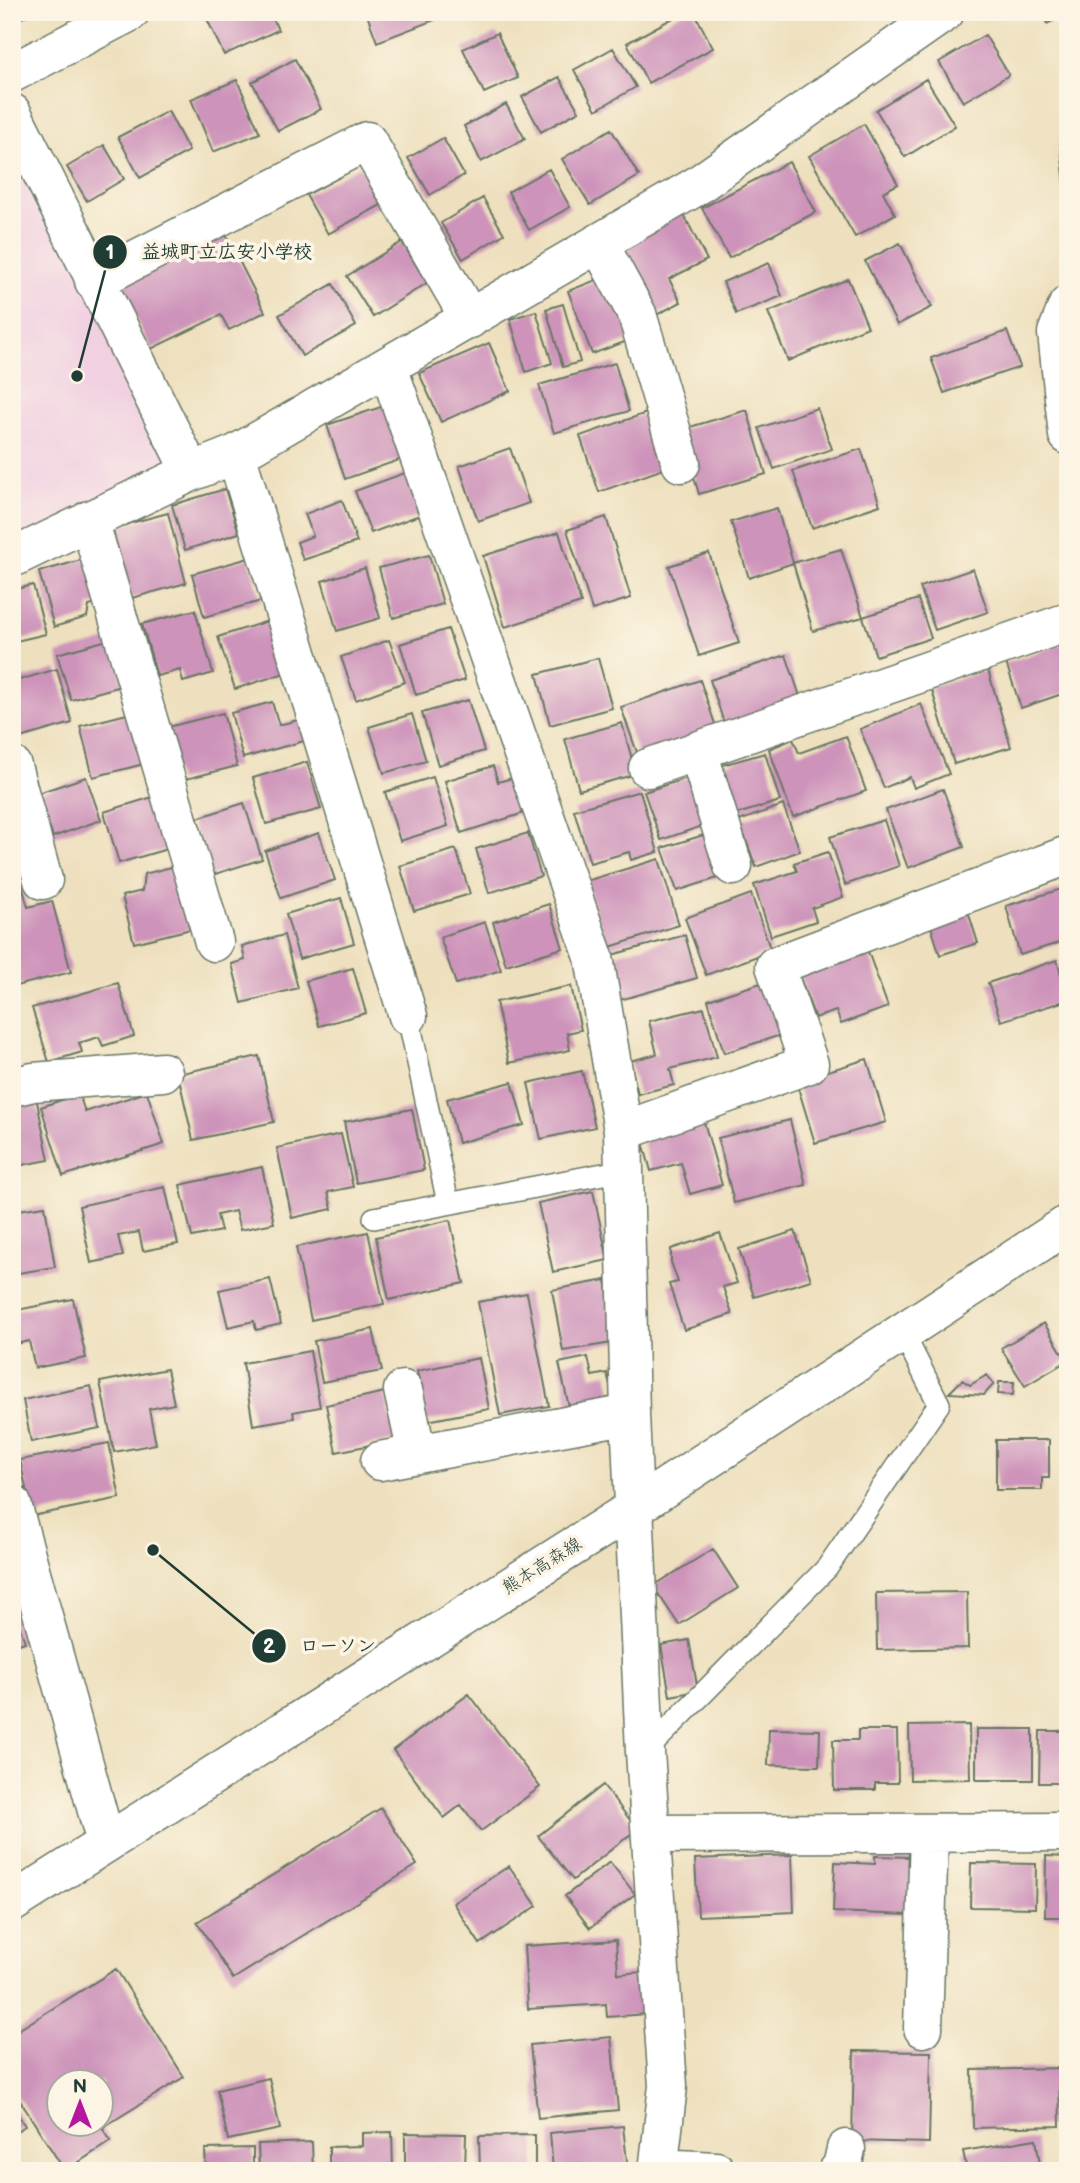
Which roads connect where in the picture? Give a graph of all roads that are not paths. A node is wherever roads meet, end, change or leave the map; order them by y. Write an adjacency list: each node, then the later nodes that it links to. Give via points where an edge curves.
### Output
1 (130, 12): 3 (street)
2 (944, 12): 5 (street, via 695,187)
3 (12, 73)
4 (12, 113): 6 (street)
5 (599, 244): 8 (street); 12 (street, via 637,314)
6 (94, 281): 8 (street, via 367,141); 13 (street)
7 (1068, 305): 10 (street, via 1057,333)
8 (470, 319): 9 (street)
9 (388, 367): 11 (street); 27 (street, via 594,957)
10 (1068, 435)
11 (236, 454): 13 (street); 24 (street)
12 (681, 463)
13 (191, 472): 14 (street)
14 (89, 520): 15 (street); 23 (street)
15 (12, 558)
16 (1068, 622): 17 (street)
17 (698, 751): 19 (street); 21 (street)
18 (12, 766): 22 (street)
19 (648, 768)
20 (1068, 855): 27 (street, via 775,966 808,1064)
21 (733, 866)
22 (43, 880)
23 (214, 942)
24 (408, 1016): 29 (lane)
25 (163, 1072): 26 (street)
26 (12, 1087)
27 (623, 1131): 28 (street)
28 (624, 1170): 29 (lane); 34 (street)
29 (448, 1203): 30 (lane)
30 (374, 1218)
31 (1068, 1224): 32 (street, 熊本高森線)
32 (903, 1333): 38 (street, 熊本高森線); 39 (lane, via 939,1404 827,1568)
33 (403, 1390): 35 (street)
34 (630, 1414): 35 (street); 38 (street)
35 (417, 1454): 36 (street)
36 (380, 1461)
37 (12, 1504): 43 (street)
38 (635, 1508): 39 (street); 43 (street, 熊本高森線)
39 (645, 1752): 42 (street)
40 (1068, 1832): 41 (street)
41 (929, 1833): 42 (street); 45 (street)
42 (651, 1834): 46 (street, via 668,2086)
43 (106, 1843): 44 (street, 熊本高森線)
44 (12, 1903)
45 (923, 2028)
46 (659, 2169): 47 (street)
47 (716, 2171)

